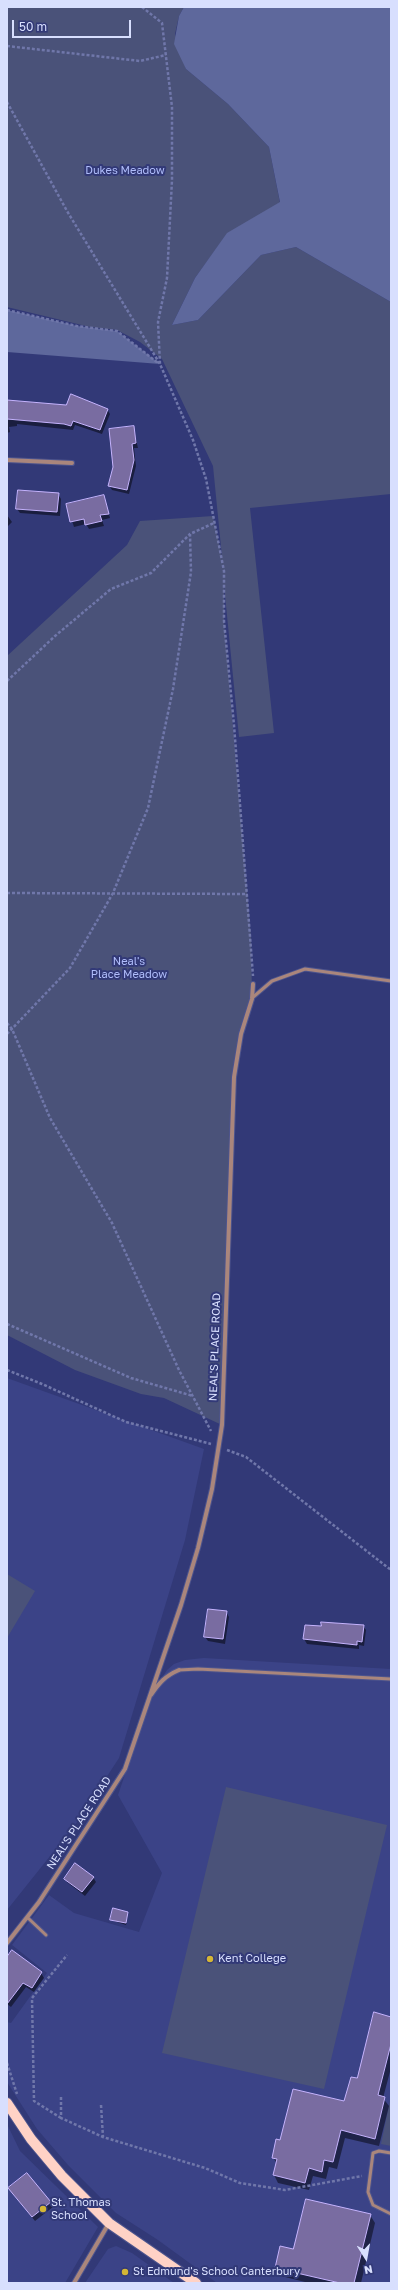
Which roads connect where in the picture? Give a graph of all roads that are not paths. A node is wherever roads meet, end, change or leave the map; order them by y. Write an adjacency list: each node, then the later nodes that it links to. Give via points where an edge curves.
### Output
1 (7, 460): 2 (street)
2 (72, 463)
3 (391, 981): 5 (lane, via 305,970 272,981)
4 (253, 984): 5 (street, NEAL'S PLACE ROAD)
5 (252, 998): 8 (street, NEAL'S PLACE ROAD, via 240,1034 234,1077 222,1425 212,1489 198,1548)
6 (179, 1670): 7 (lane, NEAL'S PLACE ROAD); 8 (street, NEAL'S PLACE ROAD, via 160,1681)
7 (391, 1679)
8 (147, 1702): 9 (street, NEAL'S PLACE ROAD, via 125,1769)
9 (28, 1918): 10 (lane); 11 (street, NEAL'S PLACE ROAD)
10 (46, 1935)
11 (7, 1942)
12 (7, 2102): 15 (main road, via 31,2139 62,2176)
13 (391, 2153): 14 (lane, via 373,2153 368,2192 373,2205)
14 (391, 2214)
15 (109, 2223): 16 (street); 17 (main road)
16 (74, 2283)
17 (196, 2283)

